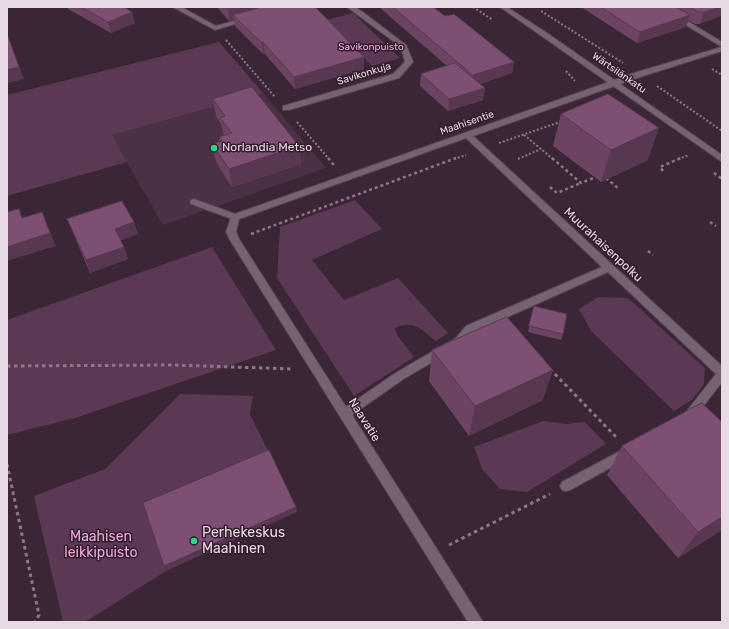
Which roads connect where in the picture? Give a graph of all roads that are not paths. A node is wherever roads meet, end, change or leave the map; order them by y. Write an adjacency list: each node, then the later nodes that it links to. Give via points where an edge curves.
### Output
1 (176, 7): 5 (street, via 215,28)
2 (350, 7): 9 (street, Savikonkuja, via 404,46 409,62 396,76)
3 (503, 7): 8 (street, Wärtsilänkatu)
4 (659, 7): 6 (street)
5 (252, 18)
6 (722, 46)
7 (722, 49): 8 (street, Maahisentie)
8 (615, 83): 10 (street, Maahisentie); 11 (street, Wärtsilänkatu)
9 (286, 108)
10 (467, 135): 13 (street, Maahisentie); 14 (street, Muurahaisenpolku)
11 (722, 159)
12 (194, 202): 13 (street)
13 (235, 217): 16 (street, Naavatie, via 233,236)
14 (610, 267): 15 (street, Muurahaisenpolku); 16 (street, via 470,329 460,341 401,375)
15 (722, 374): 17 (street, via 687,419)
16 (345, 414): 20 (street, Naavatie)
17 (681, 422)
18 (632, 449): 19 (street)
19 (566, 486)
20 (476, 622)

